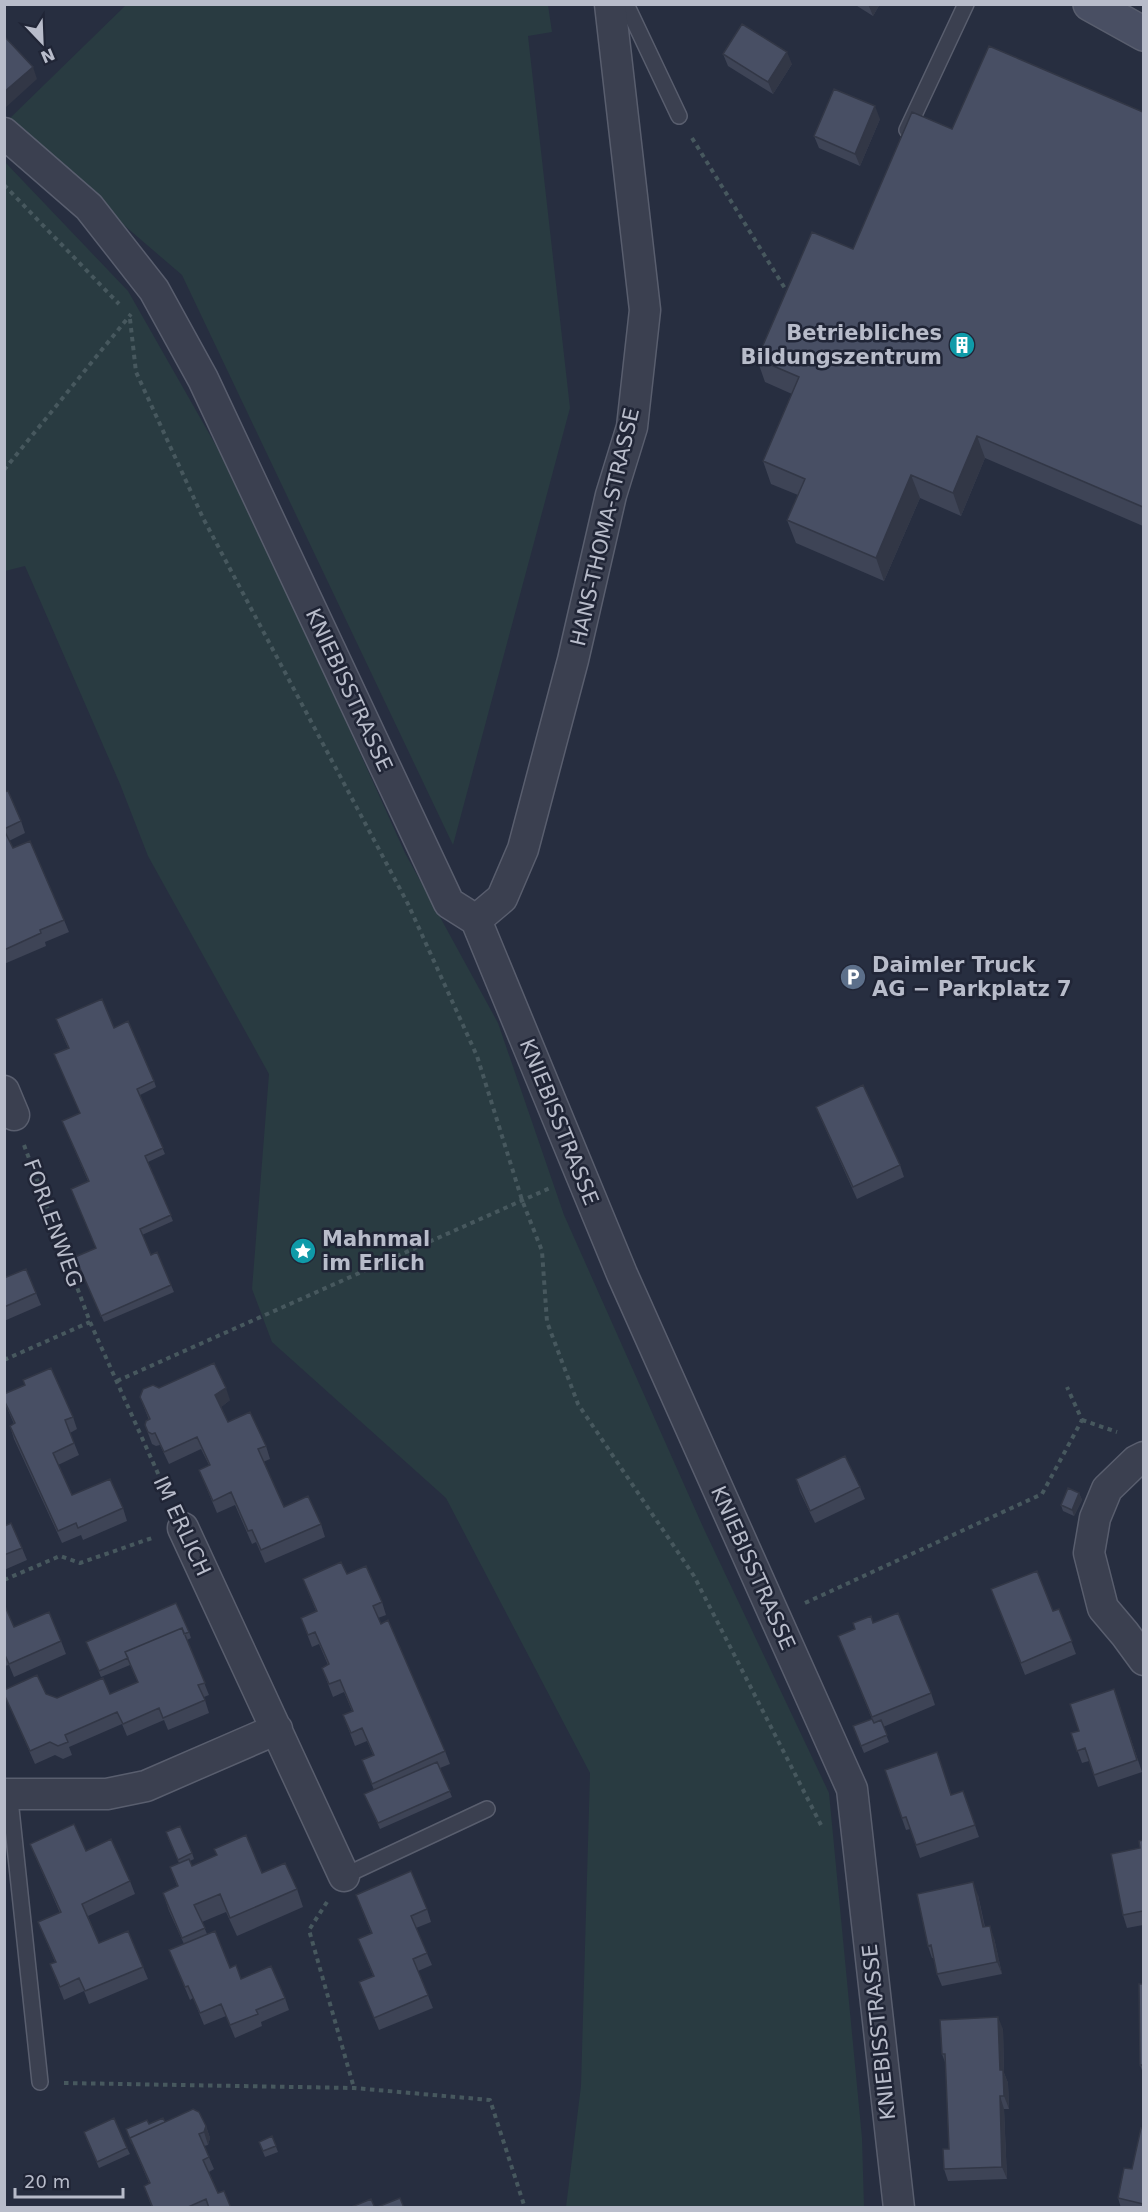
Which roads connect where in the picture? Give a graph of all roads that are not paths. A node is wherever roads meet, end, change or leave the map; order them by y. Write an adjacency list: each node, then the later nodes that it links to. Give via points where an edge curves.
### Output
1 (610, 4): 9 (street, HANS-THOMA-STRASSE, via 645,310 632,427 611,495 523,849 502,898)
2 (626, 4): 6 (lane)
3 (966, 4): 8 (lane)
4 (1090, 4): 5 (street)
5 (1143, 34)
6 (679, 116)
7 (4, 133): 9 (street, KNIEBISSTRASSE, via 89,207 154,290 203,379 449,903)
8 (900, 146)
9 (476, 920): 18 (street, KNIEBISSTRASSE, via 622,1274 852,1789)
10 (1143, 1457): 12 (street, via 1107,1489 1095,1518 1089,1553 1103,1608)
11 (183, 1528): 13 (street, IM ERLICH)
12 (1143, 1660)
13 (277, 1729): 14 (street, via 146,1786 107,1794); 16 (street, IM ERLICH)
14 (6, 1790): 17 (lane)
15 (487, 1809): 16 (lane)
16 (344, 1876)
17 (40, 2082)
18 (899, 2208)

